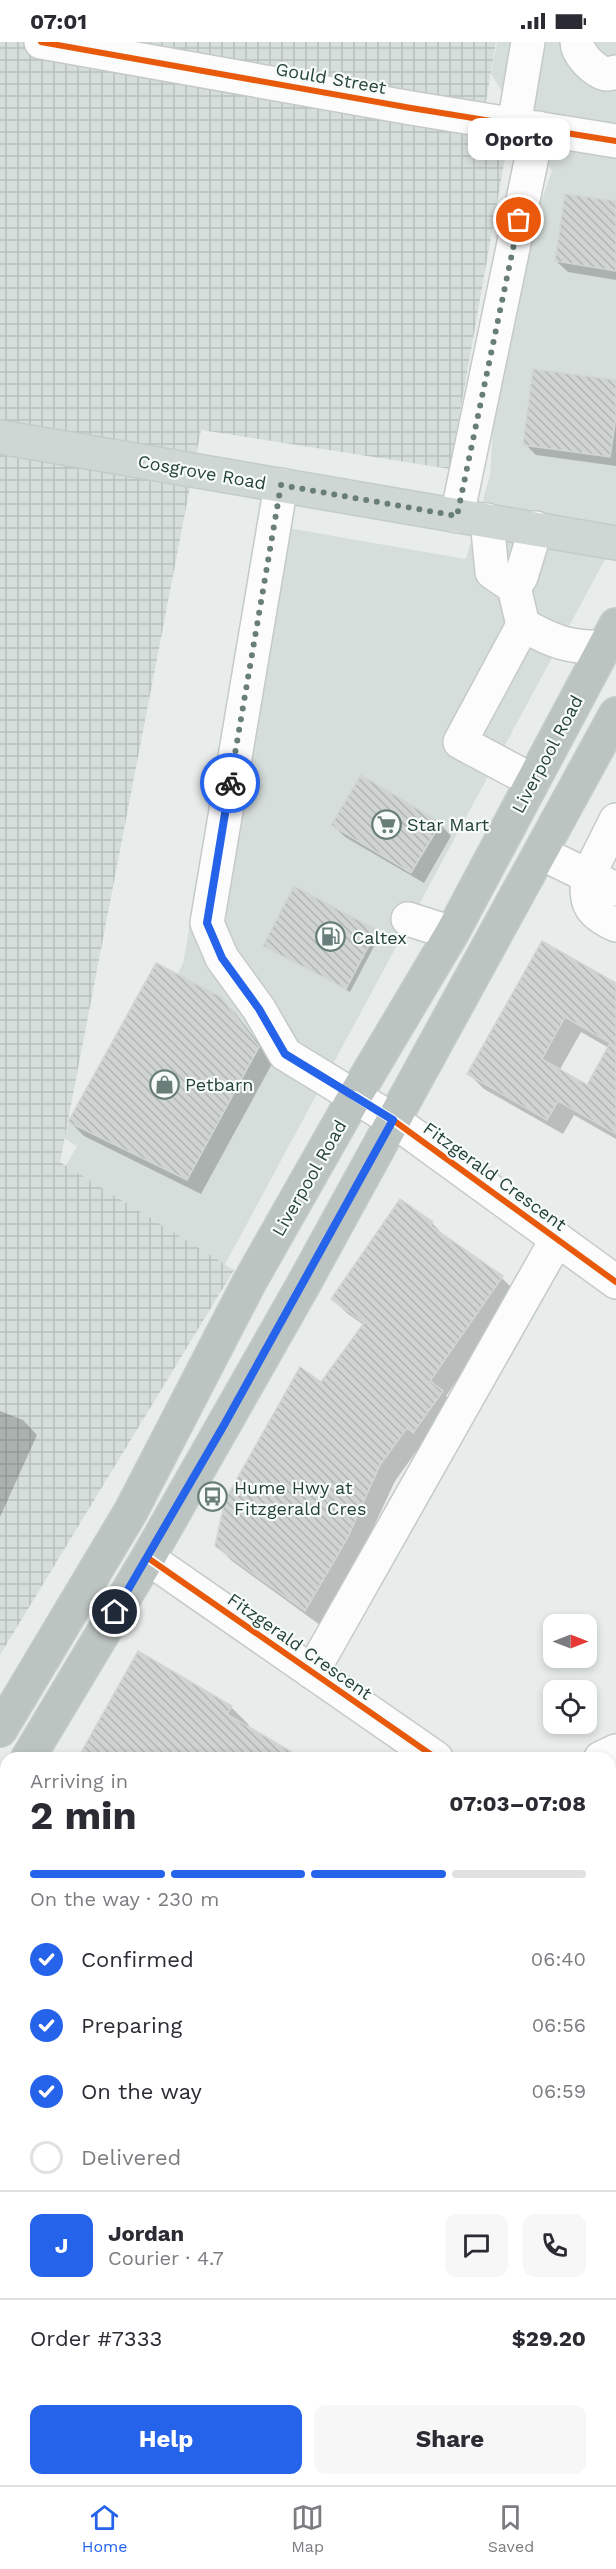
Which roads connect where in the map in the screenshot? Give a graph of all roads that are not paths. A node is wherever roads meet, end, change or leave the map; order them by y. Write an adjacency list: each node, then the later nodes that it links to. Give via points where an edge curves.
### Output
1 (41, 42): 5 (street, Gould Street)
2 (528, 42): 5 (street)
3 (578, 42): 4 (street, via 589,64 606,74)
4 (616, 72)
5 (526, 126): 6 (street, Gould Street); 9 (street)
6 (616, 141)
7 (0, 437): 8 (main road, Cosgrove Road)
8 (281, 485): 9 (main road, Cosgrove Road); 23 (street, Fitzgerald Crescent, via 207,923 222,958 285,1054)
9 (472, 518): 10 (main road, Cosgrove Road); 12 (street, via 492,572)
10 (536, 528): 11 (main road, Cosgrove Road); 12 (street)
11 (616, 543)
12 (513, 587): 13 (street)
13 (523, 625): 14 (street, via 567,646); 16 (street, via 460,742)
14 (610, 636): 16 (highway, Liverpool Road)
15 (616, 714): 18 (highway)
16 (533, 781): 22 (highway, Liverpool Road)
17 (613, 834): 19 (street)
18 (541, 853): 19 (street); 24 (highway)
19 (602, 883): 21 (street, via 586,890 592,910)
20 (408, 919): 22 (street)
21 (616, 926)
22 (452, 933): 23 (highway, Liverpool Road)
23 (355, 1096): 24 (street, Fitzgerald Crescent); 29 (highway, Liverpool Road, via 250,1281 131,1511)
24 (393, 1120): 25 (street, Fitzgerald Crescent); 27 (highway)
25 (557, 1239): 26 (street, Fitzgerald Crescent); 28 (street)
26 (616, 1282)
27 (148, 1558): 28 (street, Fitzgerald Crescent); 30 (highway)
28 (312, 1672): 31 (street, Fitzgerald Crescent)
29 (0, 1730)
30 (32, 1752)
31 (427, 1752)

